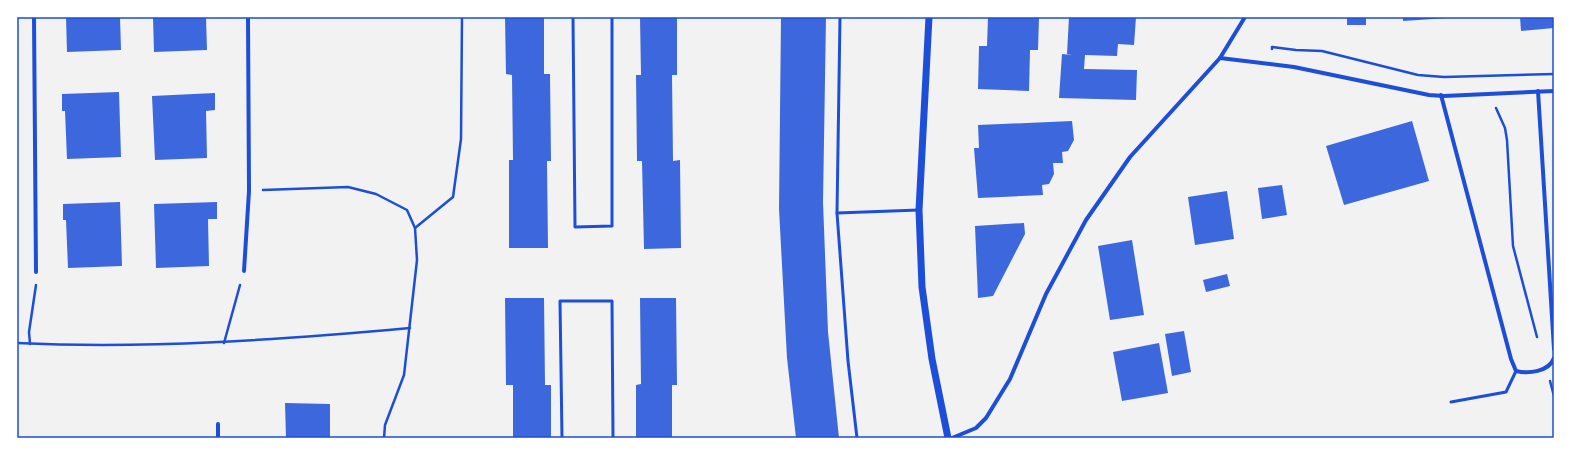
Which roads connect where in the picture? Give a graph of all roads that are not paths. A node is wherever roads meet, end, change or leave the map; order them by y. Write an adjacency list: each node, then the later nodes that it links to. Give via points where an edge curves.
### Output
1 (34, 17): 15 (street)
2 (248, 17): 14 (street, via 248,191)
3 (573, 17): 4 (lane, via 575,227 612,226)
4 (612, 17)
5 (840, 17): 13 (lane)
6 (928, 17): 12 (street)
7 (1245, 17): 8 (street)
8 (1220, 58): 11 (street, via 1294,67 1429,95); 26 (street, via 1125,164 1086,220 1046,294 1010,379 986,418 976,428)
9 (1538, 91): 10 (street); 11 (street); 16 (street)
10 (1554, 91)
11 (1441, 95): 18 (street)
12 (919, 210): 13 (lane); 25 (street, via 922,287 932,359)
13 (837, 213): 24 (lane, via 848,361)
14 (244, 271)
15 (36, 272)
16 (1554, 349)
17 (1554, 358): 18 (street, via 1552,364 1546,368 1526,374)
18 (1516, 371): 19 (lane, via 1506,392)
19 (1451, 402)
20 (218, 424): 21 (street)
21 (218, 438)
22 (562, 438): 23 (lane, via 560,301 612,301)
23 (613, 438)
24 (857, 438)
25 (948, 438)
26 (952, 438)

